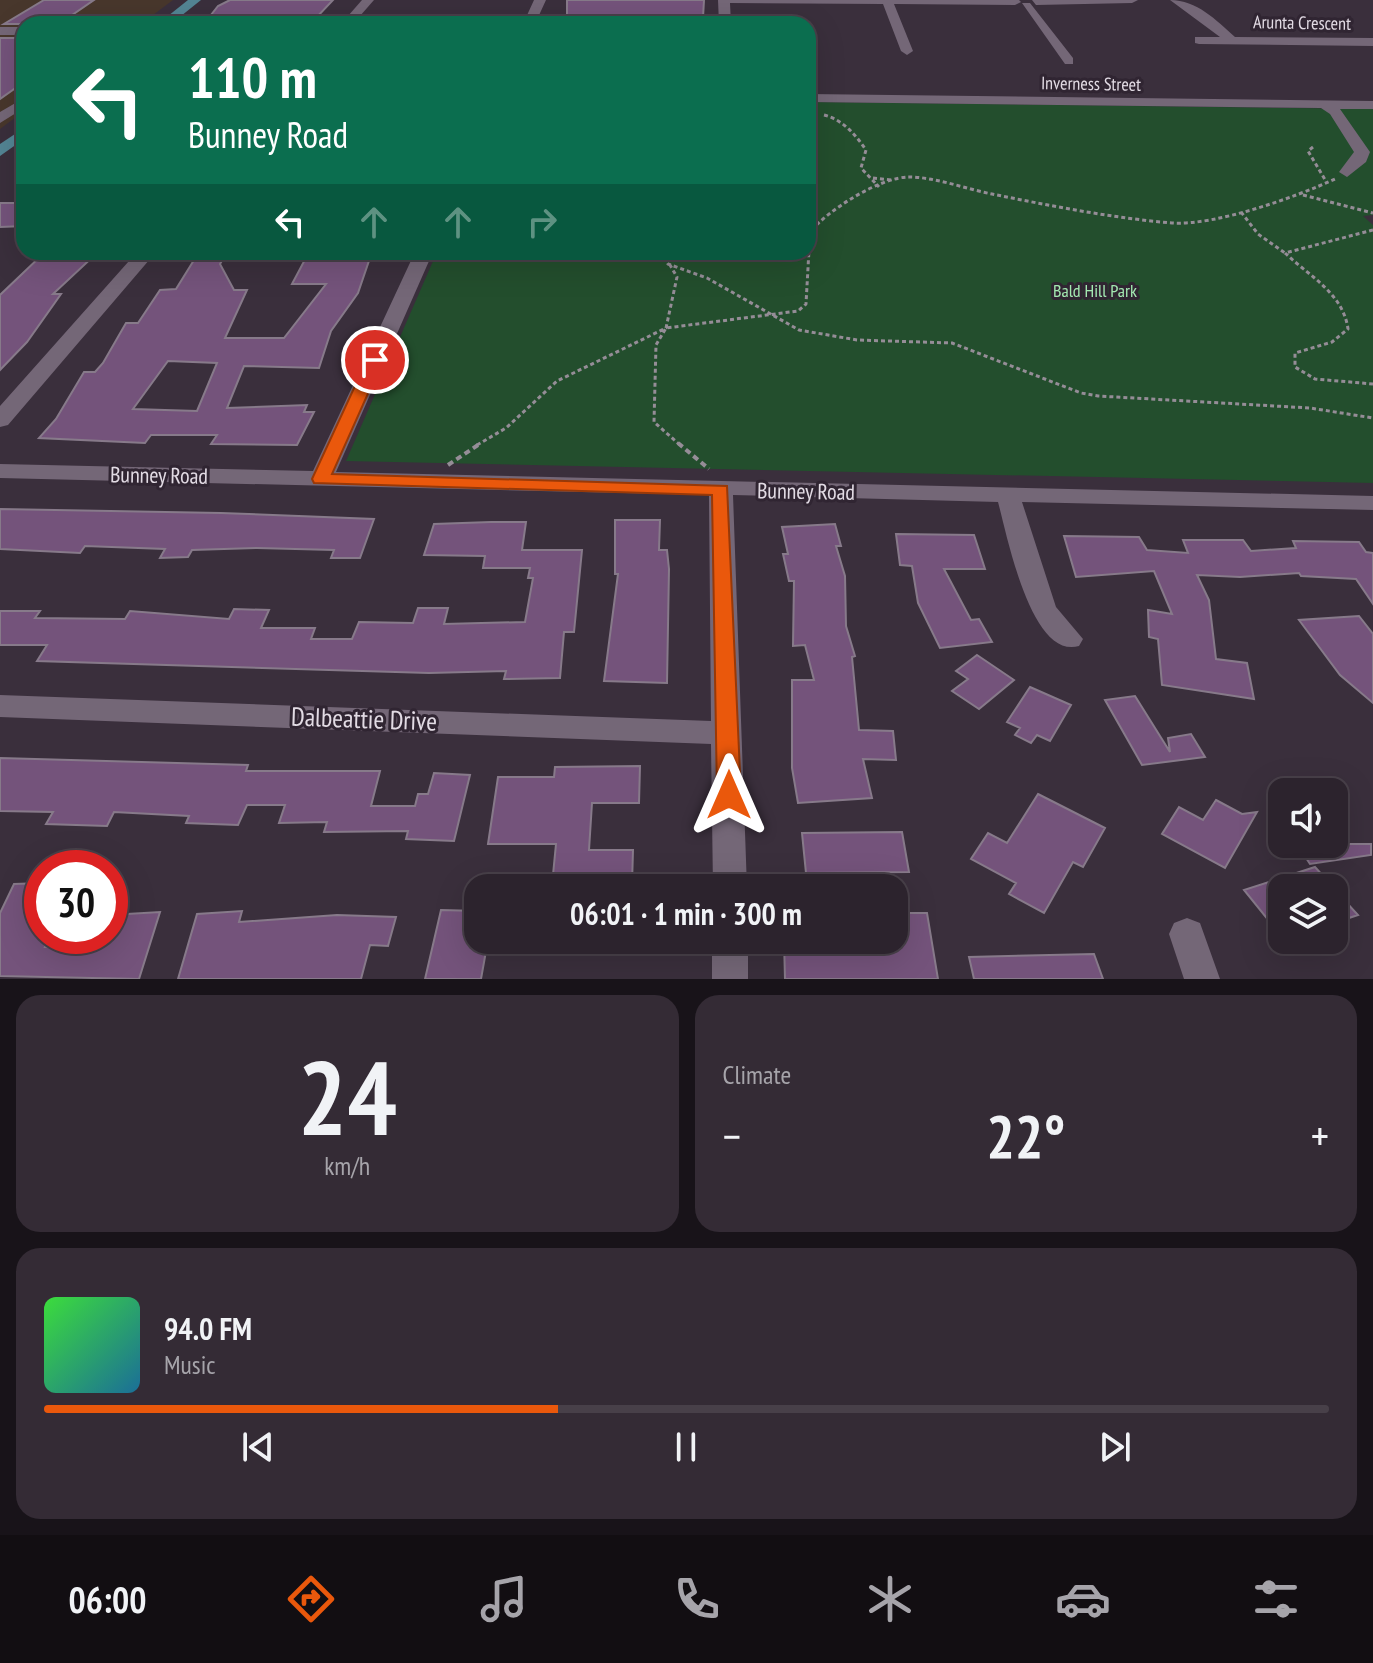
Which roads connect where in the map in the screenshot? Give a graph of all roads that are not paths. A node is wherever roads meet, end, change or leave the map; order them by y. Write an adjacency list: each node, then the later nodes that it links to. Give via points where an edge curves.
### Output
1 (195, 0): 8 (main road)
2 (368, 0): 9 (street)
3 (724, 0): 6 (street)
4 (1132, 0): 7 (street)
5 (1176, 0): 11 (street, Arunta Crescent)
6 (887, 1): 7 (street); 13 (street)
7 (1025, 2): 14 (street)
8 (174, 16)
9 (354, 16)
10 (1199, 40): 11 (street, Arunta Crescent)
11 (1231, 40): 12 (street, Arunta Crescent)
12 (1373, 42)
13 (907, 51)
14 (1069, 61)
15 (816, 98): 17 (street, Inverness Street)
16 (16, 101): 19 (street)
17 (1325, 105): 18 (street, Inverness Street); 22 (street, via 1349,134)
18 (1373, 105)
19 (0, 119)
20 (16, 138): 21 (main road)
21 (0, 151)
22 (1350, 167)
23 (140, 260): 25 (street)
24 (420, 260): 27 (street)
25 (0, 420)
26 (0, 471): 27 (street, Bunney Road)
27 (321, 479): 28 (street, Bunney Road)
28 (717, 481): 29 (street, Bunney Road); 33 (street)
29 (1008, 496): 30 (street, Bunney Road); 31 (street, via 1043,610)
30 (1373, 503)
31 (1069, 639)
32 (0, 706): 33 (street, Dalbeattie Drive)
33 (729, 733): 34 (street)
34 (730, 874)
35 (1187, 934): 38 (street)
36 (730, 954): 37 (street)
37 (730, 979)
38 (1202, 979)

